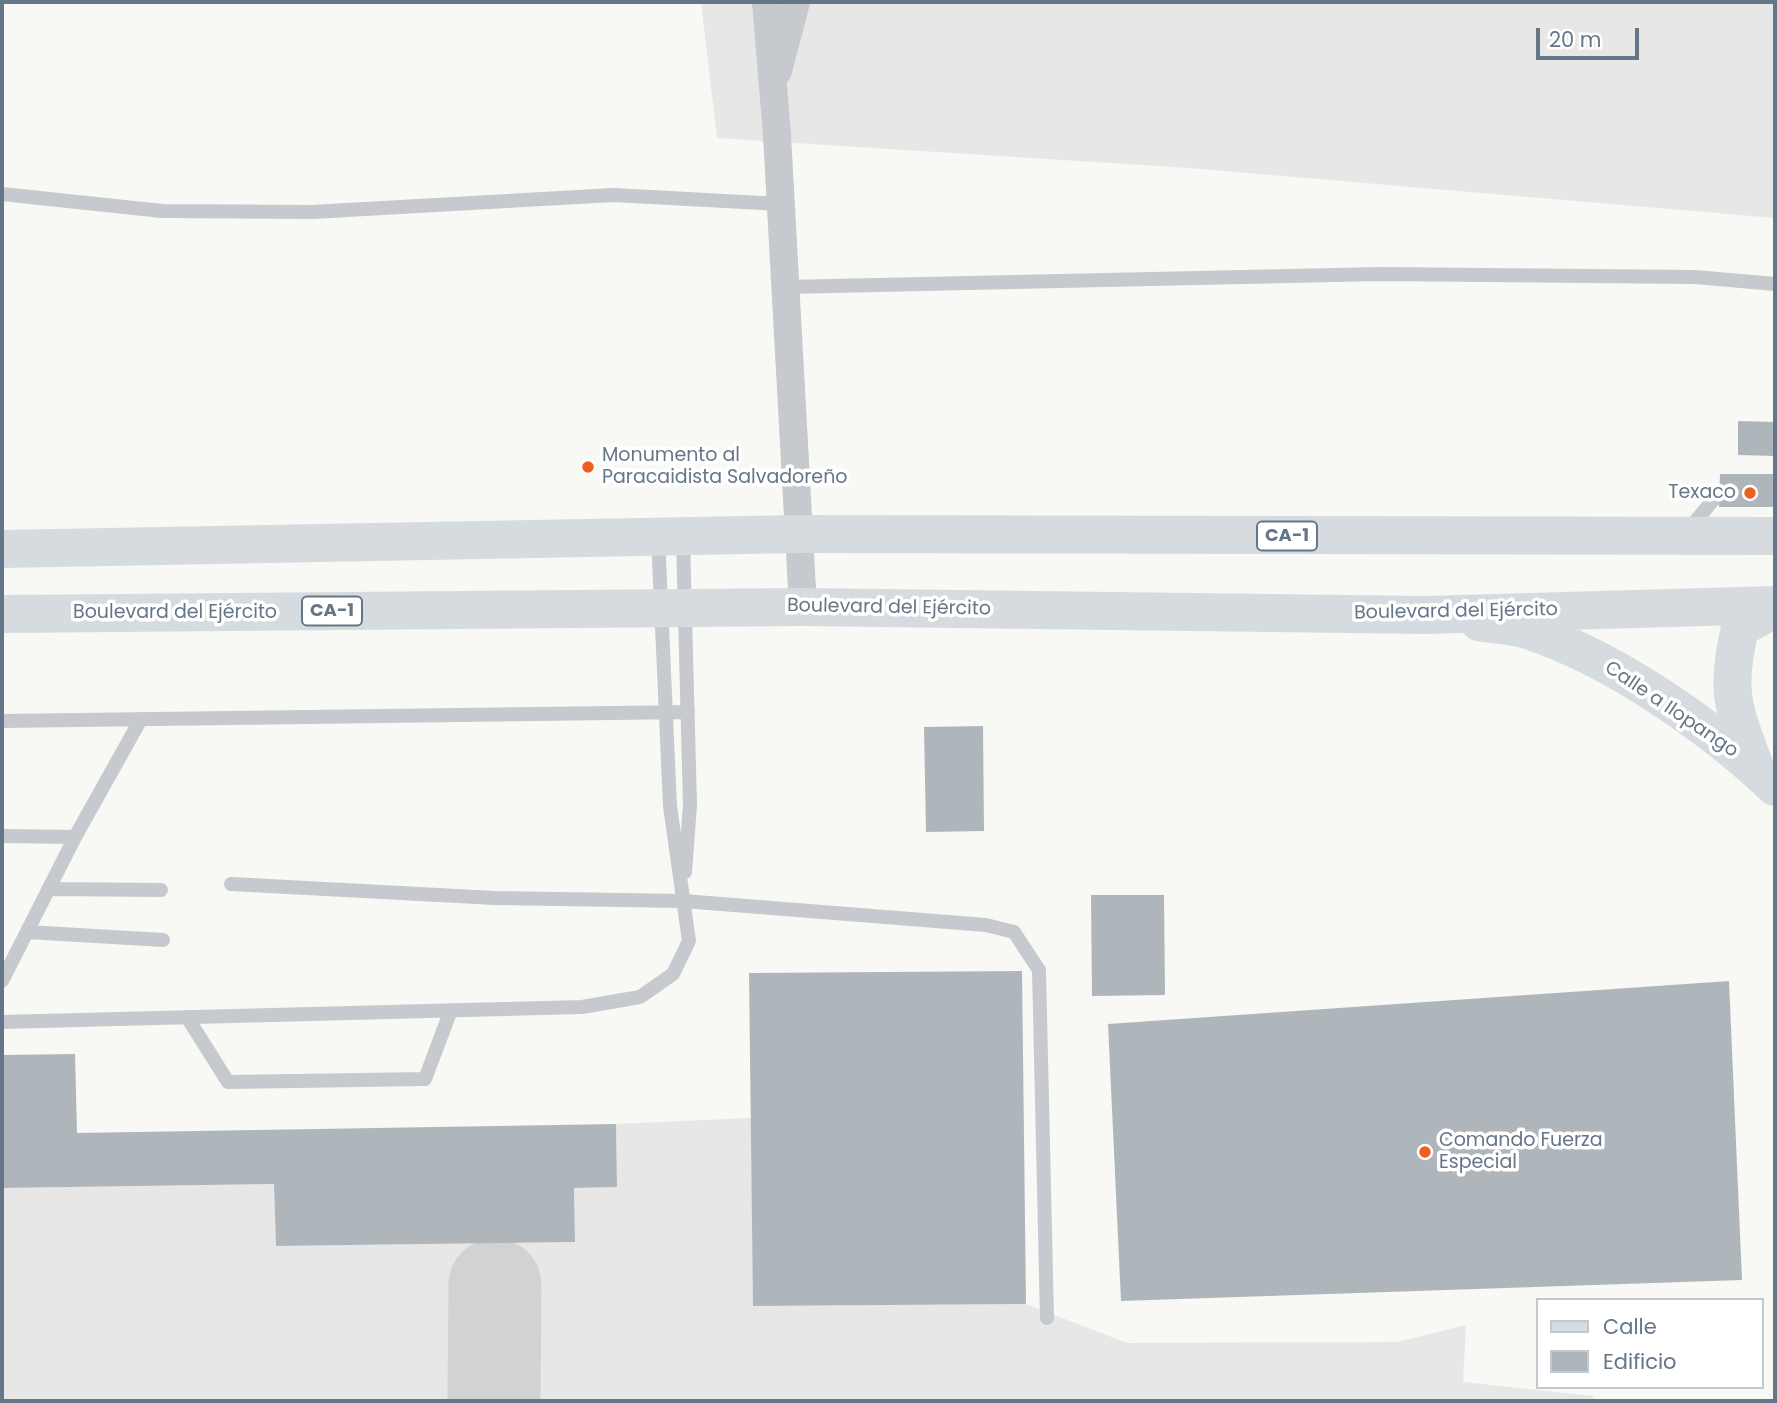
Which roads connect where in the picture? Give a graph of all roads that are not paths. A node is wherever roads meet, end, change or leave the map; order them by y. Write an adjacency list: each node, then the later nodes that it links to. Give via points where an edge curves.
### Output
1 (766, 2): 3 (street)
2 (796, 2): 3 (street)
3 (772, 94): 5 (street)
4 (2, 194): 5 (lane, via 162,211 312,212 613,195)
5 (781, 204): 7 (street)
6 (1775, 285): 7 (lane, via 1695,277 1380,274)
7 (786, 287): 9 (street)
8 (1719, 493): 10 (lane)
9 (799, 534): 10 (main road, CA-1); 12 (main road, CA-1); 14 (street)
10 (1683, 536): 11 (main road, CA-1)
11 (1775, 536)
12 (670, 537): 13 (main road, CA-1); 16 (lane); 16 (lane)
13 (2, 549)
14 (803, 607): 16 (main road, Boulevard del Ejército / CA-1); 18 (main road, Boulevard del Ejército / CA-1)
15 (1775, 607): 18 (main road, Boulevard del Ejército / CA-1); 23 (main road, Calle a Ilopango, via 1740,628 1731,666 1736,718)
16 (673, 608): 17 (main road, Boulevard del Ejército / CA-1); 19 (lane); 20 (lane)
17 (2, 614)
18 (1425, 615): 23 (main road, Calle a Ilopango, via 1525,629 1575,650 1643,687)
19 (688, 712): 20 (lane); 29 (lane, via 690,806)
20 (666, 713): 21 (lane); 29 (lane, via 670,806)
21 (141, 719): 22 (lane); 25 (lane)
22 (2, 721)
23 (1765, 777)
24 (2, 835): 25 (lane)
25 (75, 837): 27 (lane)
26 (231, 884): 29 (lane, via 495,898)
27 (49, 889): 28 (lane); 30 (lane)
28 (162, 890)
29 (683, 901): 33 (lane, via 689,941 673,974 640,997 582,1007); 36 (lane, via 986,925 1014,932 1039,970)
30 (27, 932): 31 (lane); 32 (lane)
31 (163, 940)
32 (2, 981)
33 (451, 1010): 34 (lane); 34 (lane, via 425,1079 228,1082)
34 (187, 1017): 35 (lane)
35 (2, 1021)
36 (1047, 1318)

